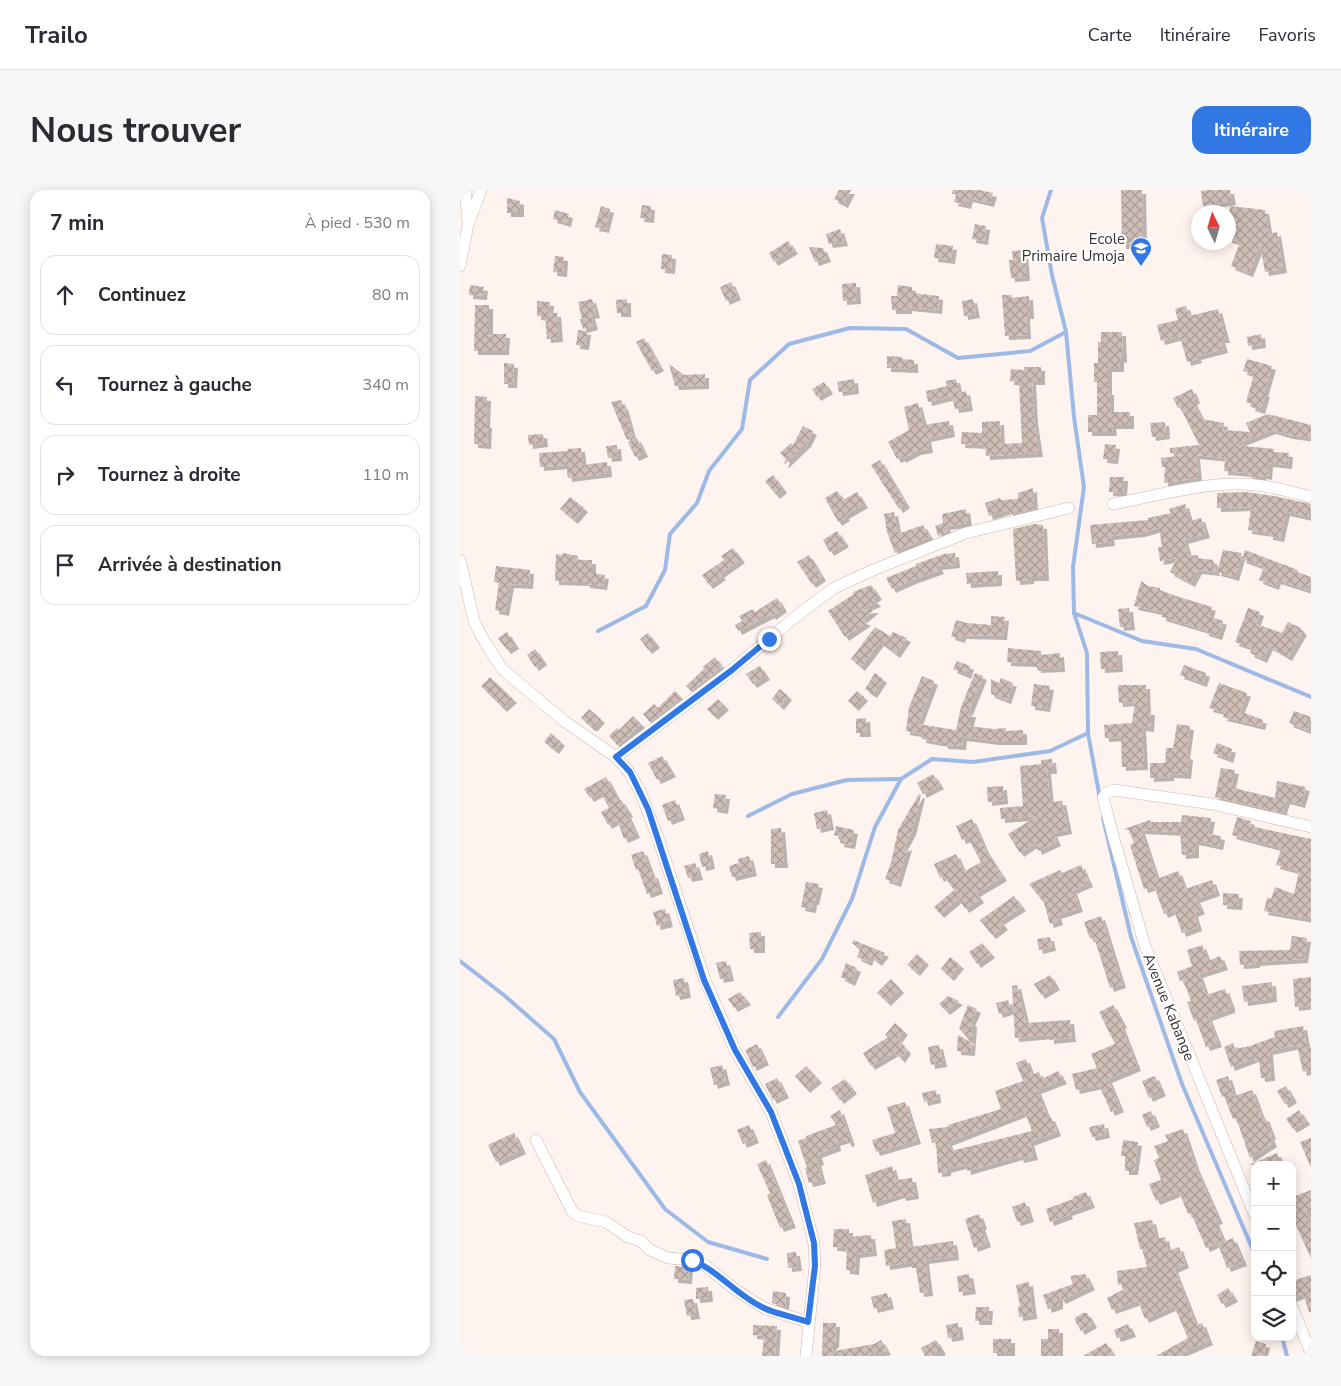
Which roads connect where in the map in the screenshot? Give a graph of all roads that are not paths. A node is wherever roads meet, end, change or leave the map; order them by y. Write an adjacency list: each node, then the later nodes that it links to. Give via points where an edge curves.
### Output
1 (465, 190): 3 (street)
2 (481, 190): 3 (street)
3 (468, 225): 4 (street)
4 (460, 266)
5 (1311, 497): 6 (street, via 1266,486 1240,484 1213,485)
6 (1113, 504)
7 (1068, 508): 9 (street, via 966,533 834,588)
8 (460, 560): 9 (street, via 474,621 502,669 564,721)
9 (616, 757): 14 (street, via 630,772 648,809 704,980 735,1050 771,1112 799,1184 814,1243 815,1266)
10 (1311, 828): 12 (street, Avenue Kabange, via 1212,804 1114,790 1103,798 1145,946)
11 (536, 1140): 14 (street, via 572,1211 578,1216 606,1222 668,1258 705,1265 764,1308)
12 (1251, 1206)
13 (1296, 1317): 15 (street)
14 (808, 1322): 16 (street)
15 (1311, 1353)
16 (806, 1356)

